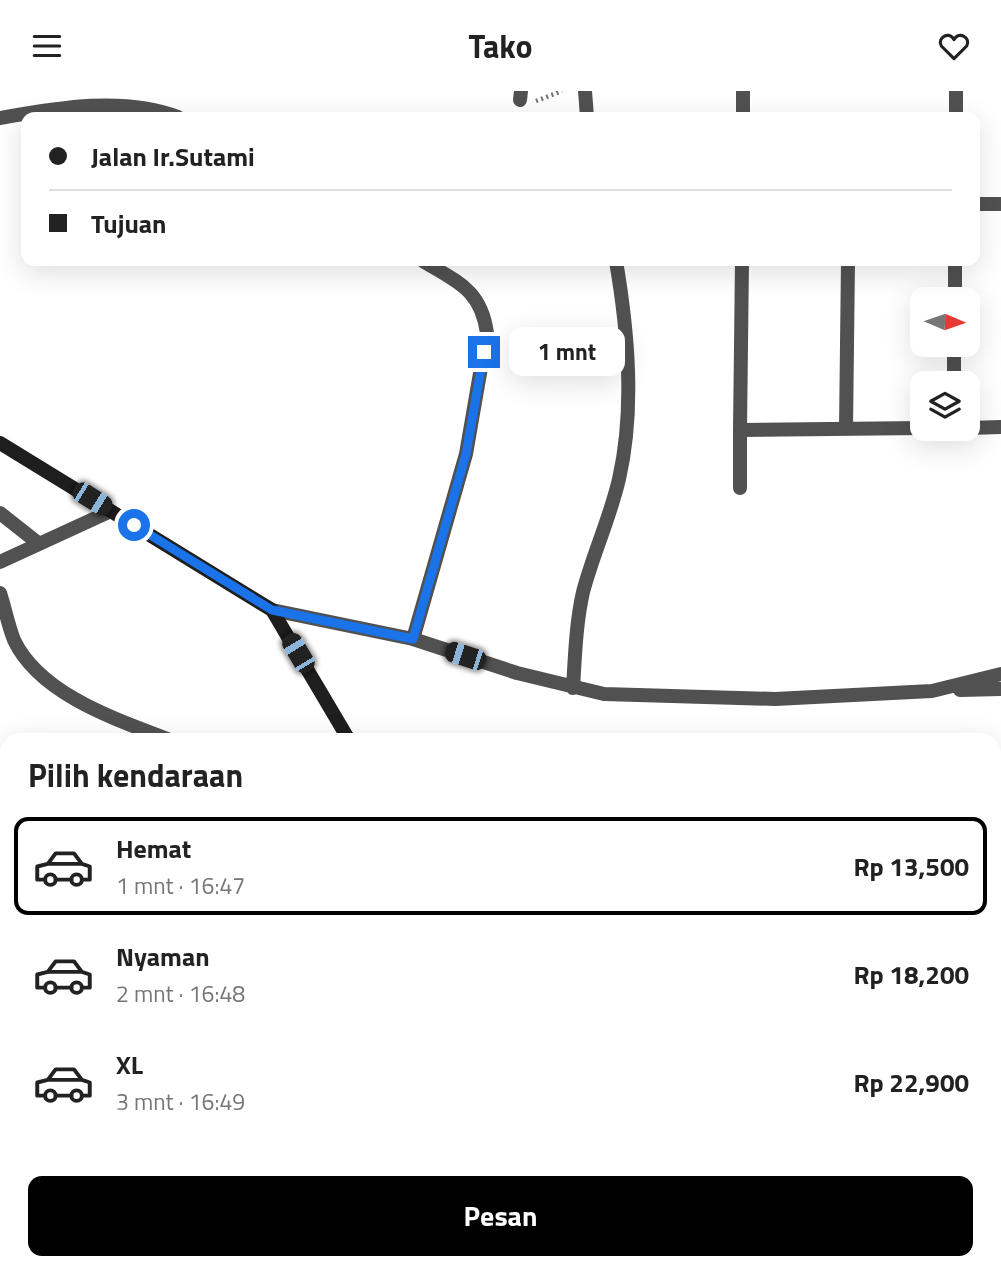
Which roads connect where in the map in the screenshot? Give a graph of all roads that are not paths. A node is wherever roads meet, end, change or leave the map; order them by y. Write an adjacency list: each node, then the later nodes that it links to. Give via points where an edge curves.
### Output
1 (585, 91): 6 (street)
2 (743, 91): 7 (street)
3 (956, 91): 8 (street)
4 (43, 112): 5 (street, via 125,107)
5 (160, 112)
6 (587, 112)
7 (743, 112)
8 (956, 112)
9 (21, 115): 10 (street)
10 (0, 118)
11 (980, 204): 12 (street)
12 (1001, 204)
13 (432, 266): 32 (street, via 475,297 484,314 486,333 466,454)
14 (617, 266): 34 (street, via 629,404 625,446 619,481 583,594)
15 (742, 266): 23 (street)
16 (848, 266): 22 (street)
17 (955, 266): 18 (street)
18 (955, 287)
19 (1001, 427): 21 (street)
20 (910, 428): 22 (street)
21 (980, 428)
22 (846, 429): 23 (street)
23 (740, 430): 25 (street)
24 (0, 443): 26 (street)
25 (740, 488)
26 (111, 511): 28 (street); 31 (street)
27 (0, 513): 28 (street)
28 (38, 543): 29 (street)
29 (0, 562)
30 (0, 593): 37 (street, via 15,640 39,672 102,714)
31 (272, 610): 32 (street); 38 (street)
32 (413, 639): 34 (street)
33 (1001, 674): 36 (street)
34 (573, 688): 36 (street, via 646,697 775,699)
35 (1001, 689): 36 (street)
36 (932, 691)
37 (152, 733)
38 (345, 733)

